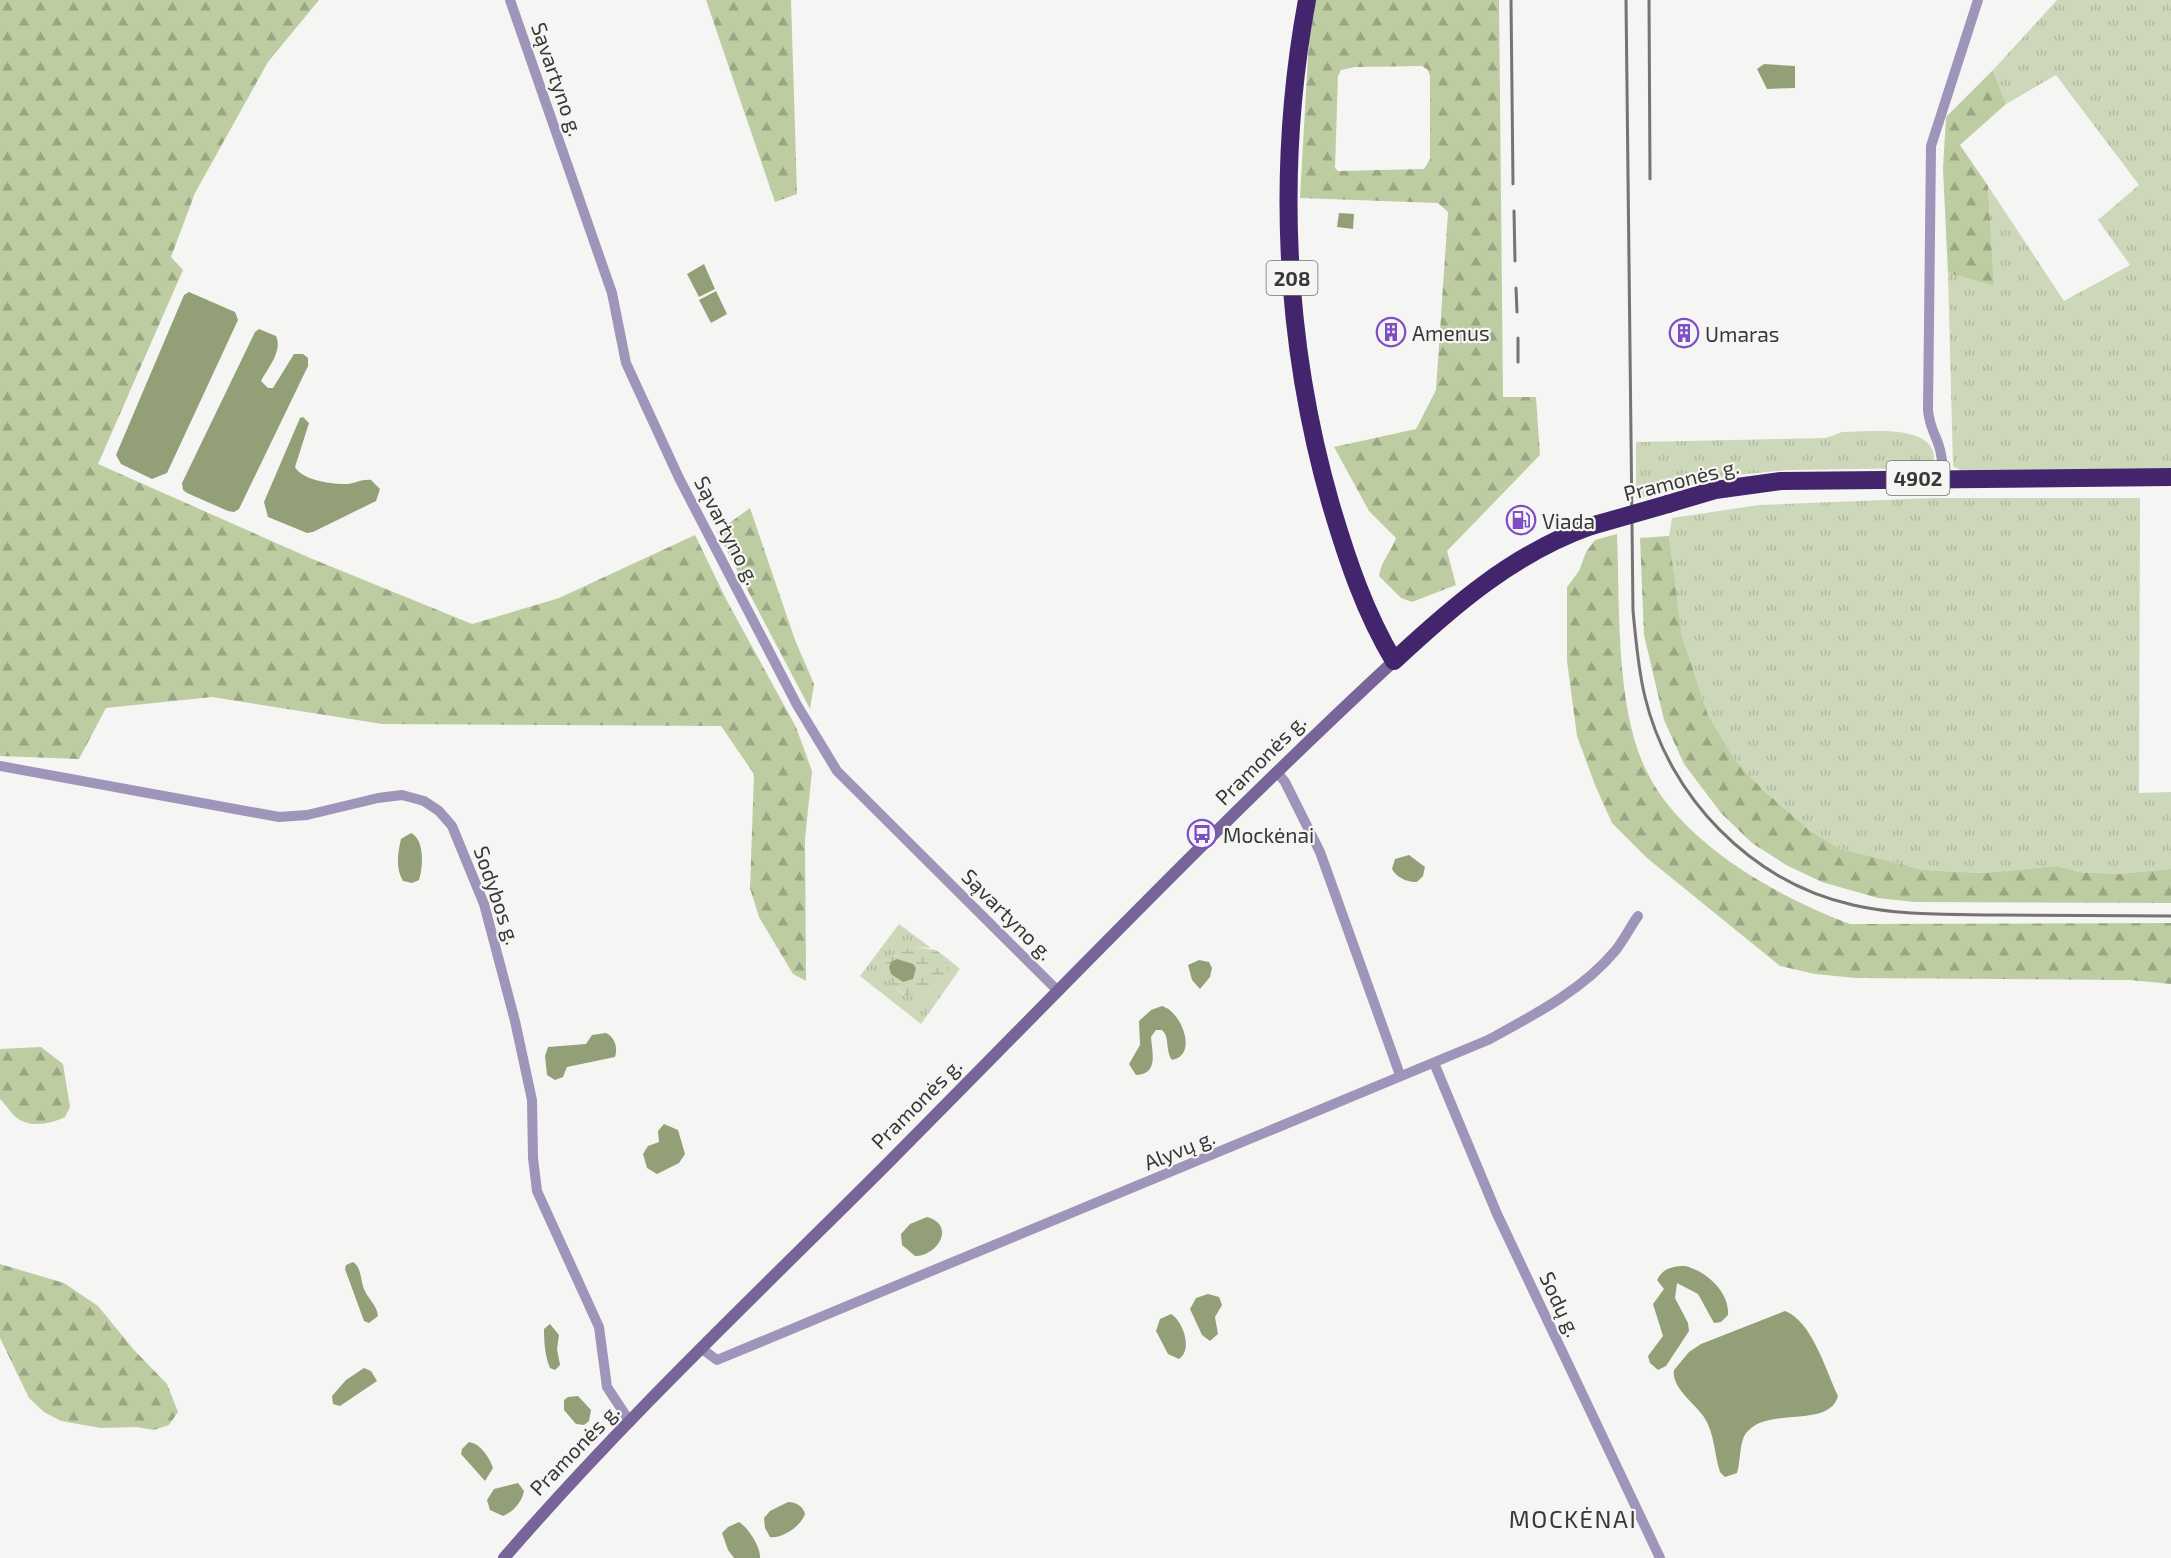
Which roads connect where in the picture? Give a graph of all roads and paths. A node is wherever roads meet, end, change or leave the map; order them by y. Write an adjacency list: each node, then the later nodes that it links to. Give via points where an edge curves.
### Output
1 (510, 0): 10 (street, Sąvartyno g., via 612,294 626,363 679,478 798,705 837,771)
2 (1306, 0): 6 (highway, 208, via 1290,168 1289,233 1298,350 1314,438 1337,525 1373,622)
3 (1978, 0): 5 (street, via 1930,146 1928,410 1929,427 1942,459)
4 (2171, 477): 5 (highway, Pramonės g. / 4902)
5 (1943, 478): 6 (highway, Pramonės g. / 4902, bridge, via 1781,481 1715,490 1591,526 1507,568 1452,609)
6 (1394, 661): 8 (main road, Pramonės g. / 4902)
7 (0, 766): 14 (street, Sodybos g., via 279,817 402,795 424,801 439,811 452,826 496,942 532,1100 537,1191 599,1327 607,1387)
8 (1278, 773): 10 (main road, Pramonės g. / 4902); 12 (street, via 1320,852)
9 (1638, 915): 11 (street, Alyvų g., via 1615,951 1573,988 1520,1023)
10 (1058, 992): 13 (main road, Pramonės g. / 4902)
11 (1434, 1063): 12 (street, Alyvų g.); 16 (street, Sodų g., via 1497,1214)
12 (1400, 1075): 13 (street, Alyvų g., via 1287,1126 717,1360)
13 (702, 1349): 14 (main road, Pramonės g. / 4902)
14 (630, 1422): 15 (main road, Pramonės g. / 4902)
15 (504, 1558)
16 (1660, 1558)

